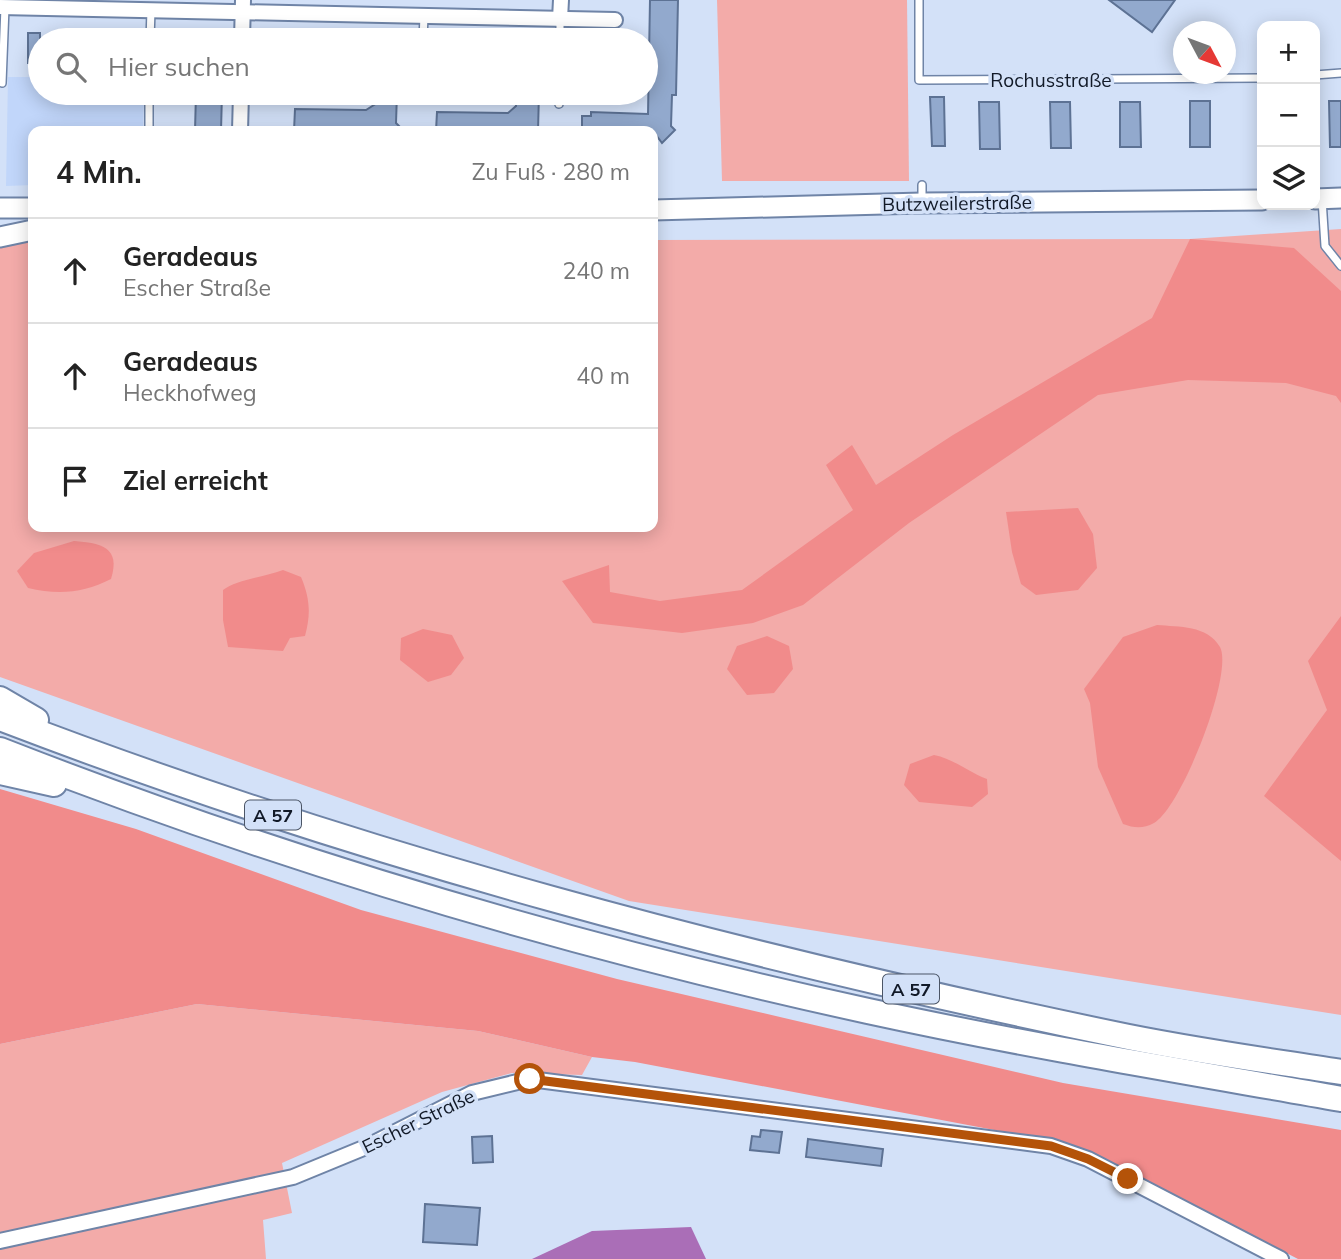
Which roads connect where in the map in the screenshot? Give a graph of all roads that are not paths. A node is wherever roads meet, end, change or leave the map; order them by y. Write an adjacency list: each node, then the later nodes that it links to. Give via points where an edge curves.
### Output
1 (420, 0): 8 (street)
2 (561, 0): 9 (street)
3 (919, 0): 17 (lane, Rochusstraße, via 919,80)
4 (67, 4): 6 (street); 7 (street)
5 (242, 6): 7 (street); 8 (street); 12 (street)
6 (2, 7): 18 (lane)
7 (150, 10): 11 (lane)
8 (422, 16): 9 (street); 13 (lane)
9 (560, 19): 10 (street); 14 (lane)
10 (615, 20)
11 (150, 28)
12 (242, 28)
13 (422, 28)
14 (560, 28)
15 (1341, 73): 16 (lane)
16 (1320, 75)
17 (1257, 78)
18 (2, 83)
19 (149, 105): 21 (lane)
20 (241, 105): 22 (street)
21 (149, 126)
22 (240, 126)
23 (1326, 199): 30 (lane, via 1325,246)
24 (1257, 200): 27 (main road, Butzweilerstraße, via 922,194)
25 (0, 208): 26 (main road)
26 (28, 208)
27 (658, 210)
28 (28, 231): 29 (main road)
29 (0, 237)
30 (1341, 266)
31 (0, 699): 33 (highway, via 35,719)
32 (0, 719): 33 (highway, A 57)
33 (61, 742): 37 (highway, A 57, via 390,853 702,942 1117,1035)
34 (0, 750): 36 (highway, A 57)
35 (0, 772): 36 (highway)
36 (130, 801): 38 (highway, A 57, via 394,885 867,1011)
37 (1341, 1072)
38 (1341, 1099)
39 (0, 1241): 40 (street, Escher Straße, via 293,1177 366,1147 472,1093 530,1079 1051,1146 1088,1159)
40 (1281, 1259)

